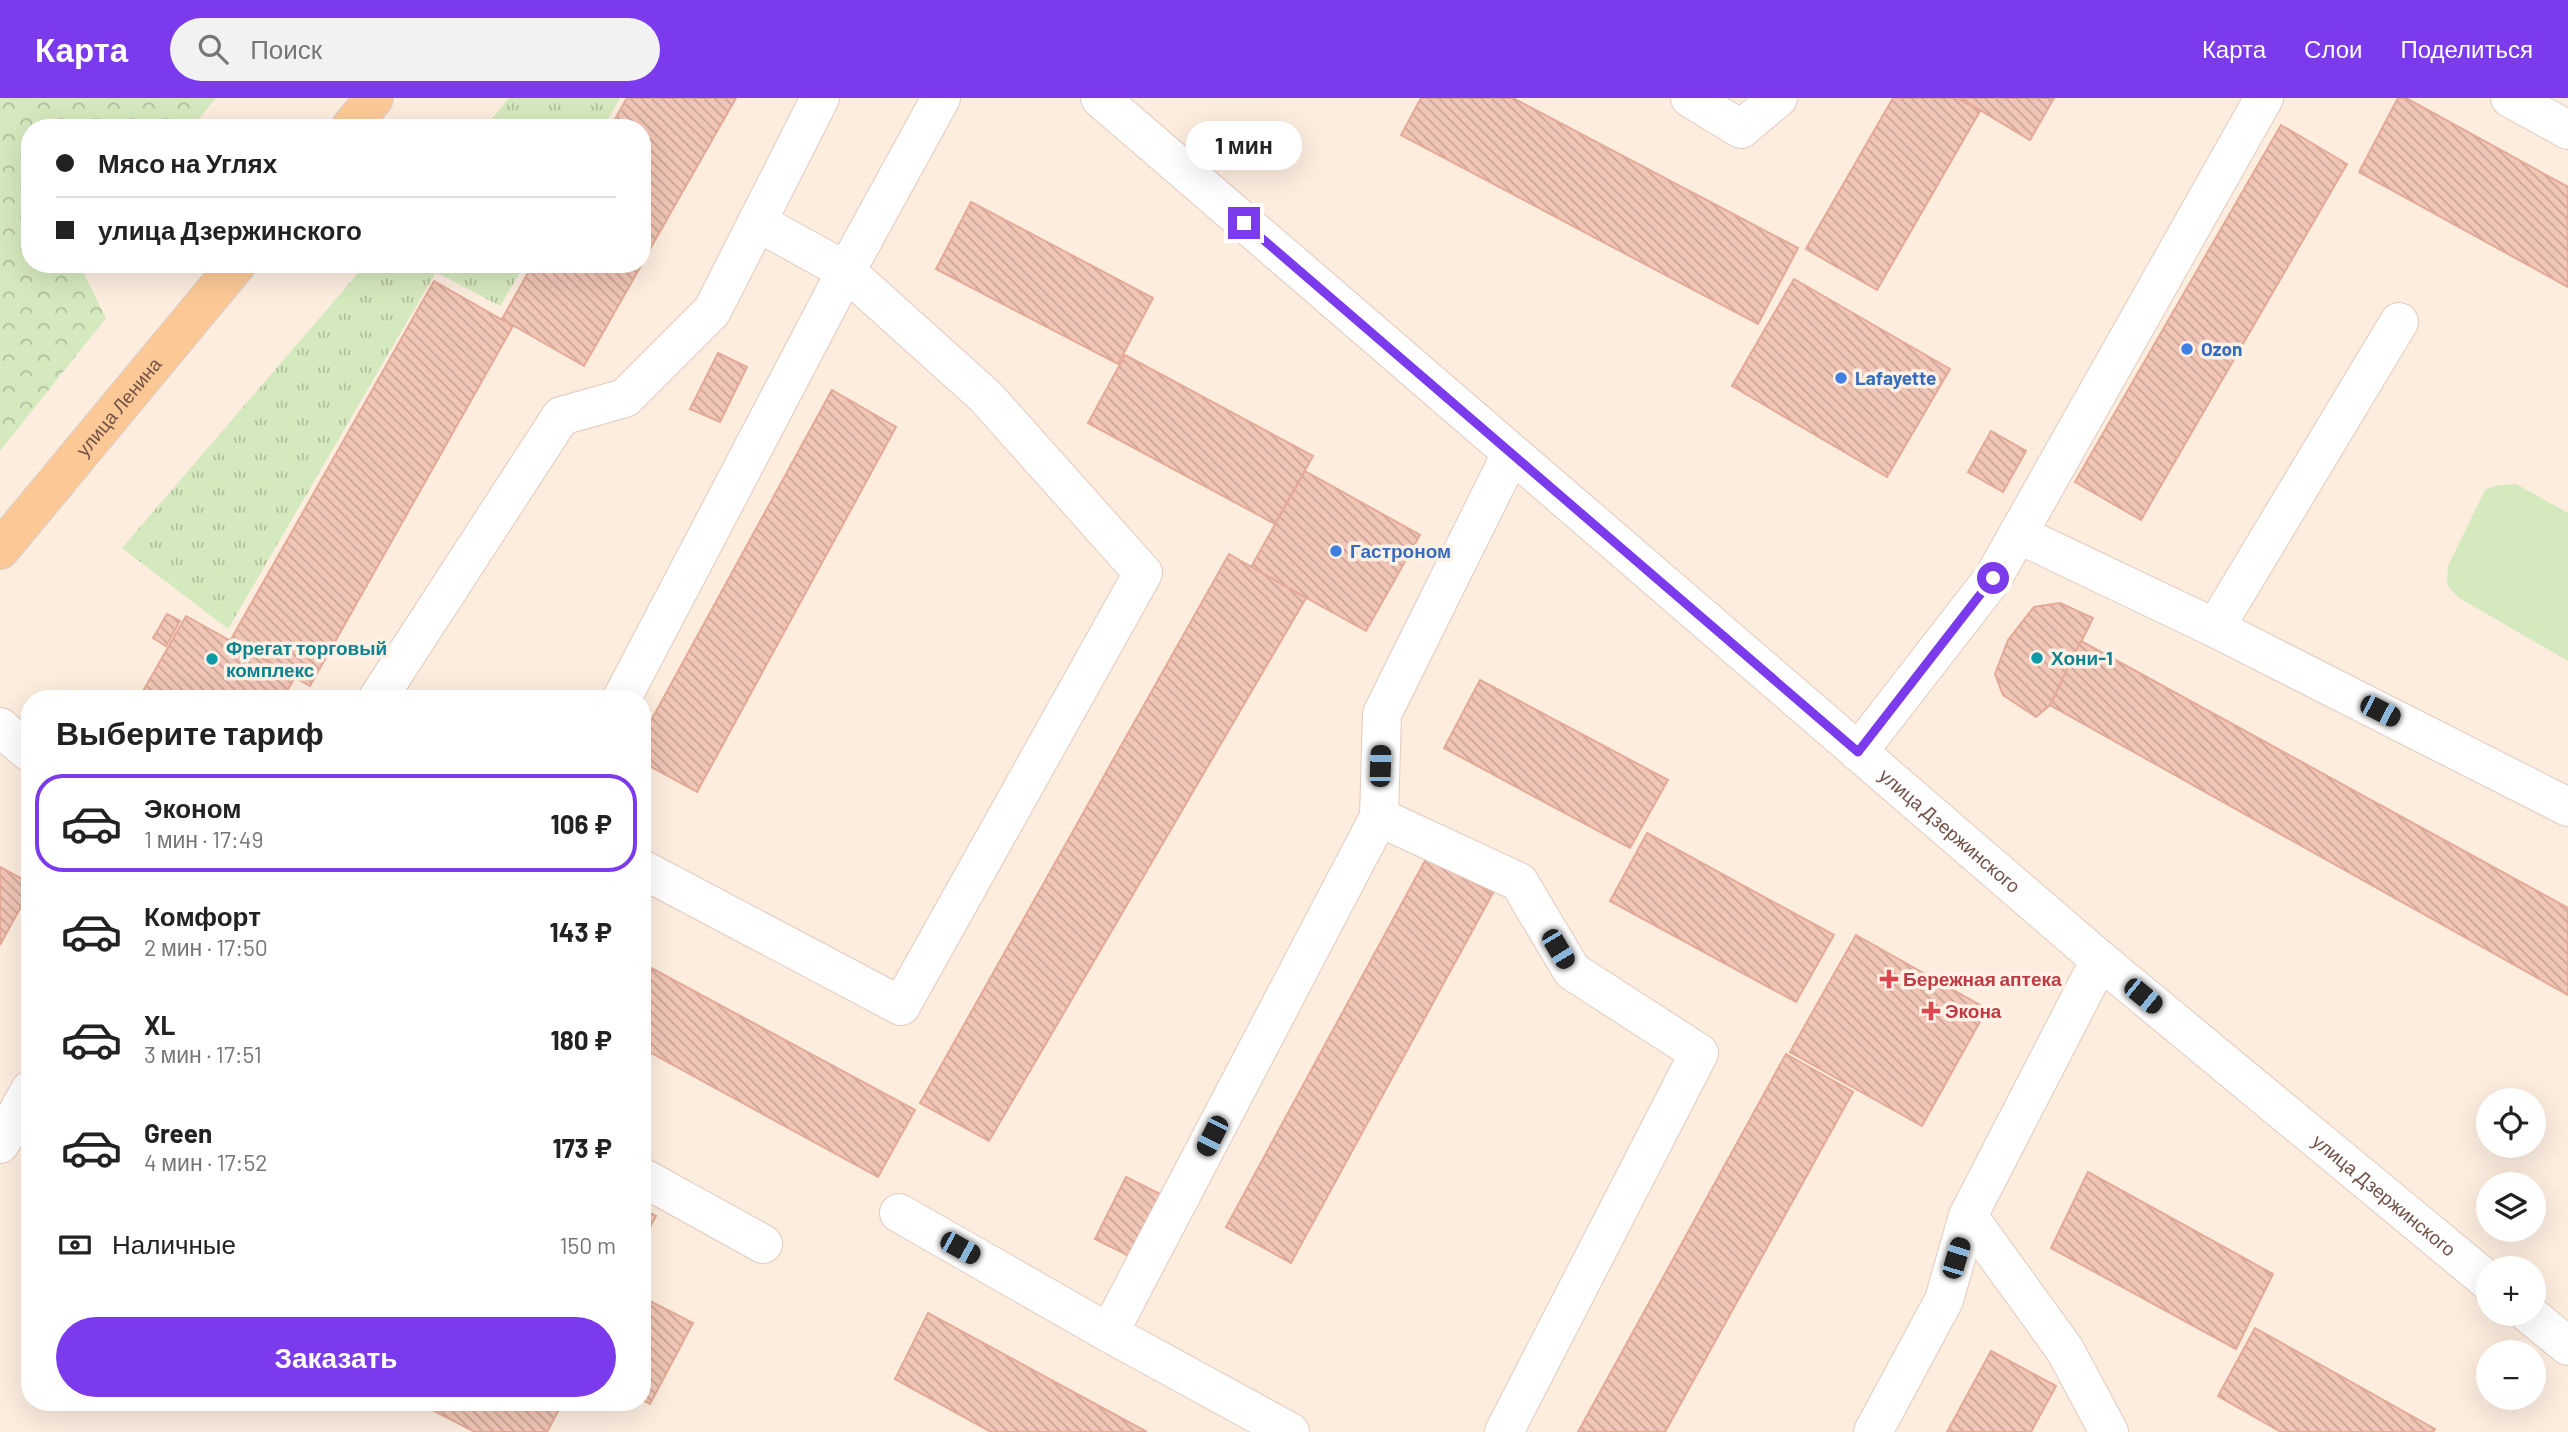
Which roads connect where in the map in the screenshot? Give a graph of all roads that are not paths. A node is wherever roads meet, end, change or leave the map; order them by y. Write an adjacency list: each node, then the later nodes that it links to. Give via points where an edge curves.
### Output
1 (374, 98): 9 (main road)
2 (820, 98): 11 (street)
3 (941, 98): 12 (street)
4 (1100, 98): 15 (street, улица Дзержинского)
5 (1690, 98): 6 (street, via 1741,129)
6 (1778, 98)
7 (2264, 98): 16 (street)
8 (2510, 98): 10 (street)
9 (357, 119)
10 (2568, 130)
11 (757, 222): 12 (street); 19 (street, via 712,311 625,398 561,416)
12 (846, 271): 20 (street); 26 (street, via 986,397 1143,573 901,1006)
13 (230, 273): 17 (main road, улица Ленина)
14 (2399, 322): 18 (street)
15 (1511, 454): 23 (street, улица Дзержинского); 25 (street, via 1382,714)
16 (2018, 534): 18 (street); 23 (street, via 1993,578)
17 (0, 550)
18 (2215, 628): 24 (street)
19 (383, 690)
20 (626, 690)
21 (0, 727): 22 (street)
22 (21, 745)
23 (1858, 752): 27 (street, улица Дзержинского)
24 (2568, 807)
25 (1379, 817): 36 (street); 39 (street, via 1519,882 1572,971 1699,1053)
26 (651, 874)
27 (2100, 960): 32 (street); 34 (street, улица Дзержинского)
28 (21, 1106): 29 (street)
29 (0, 1143)
30 (651, 1182): 33 (street)
31 (899, 1213): 36 (street)
32 (1968, 1216): 40 (street, via 1944,1300); 41 (street, via 2065,1350)
33 (763, 1244)
34 (2476, 1271)
35 (2544, 1326): 37 (street)
36 (1109, 1333): 38 (street)
37 (2568, 1346)
38 (1290, 1432)
39 (1504, 1432)
40 (1873, 1432)
41 (2109, 1432)

